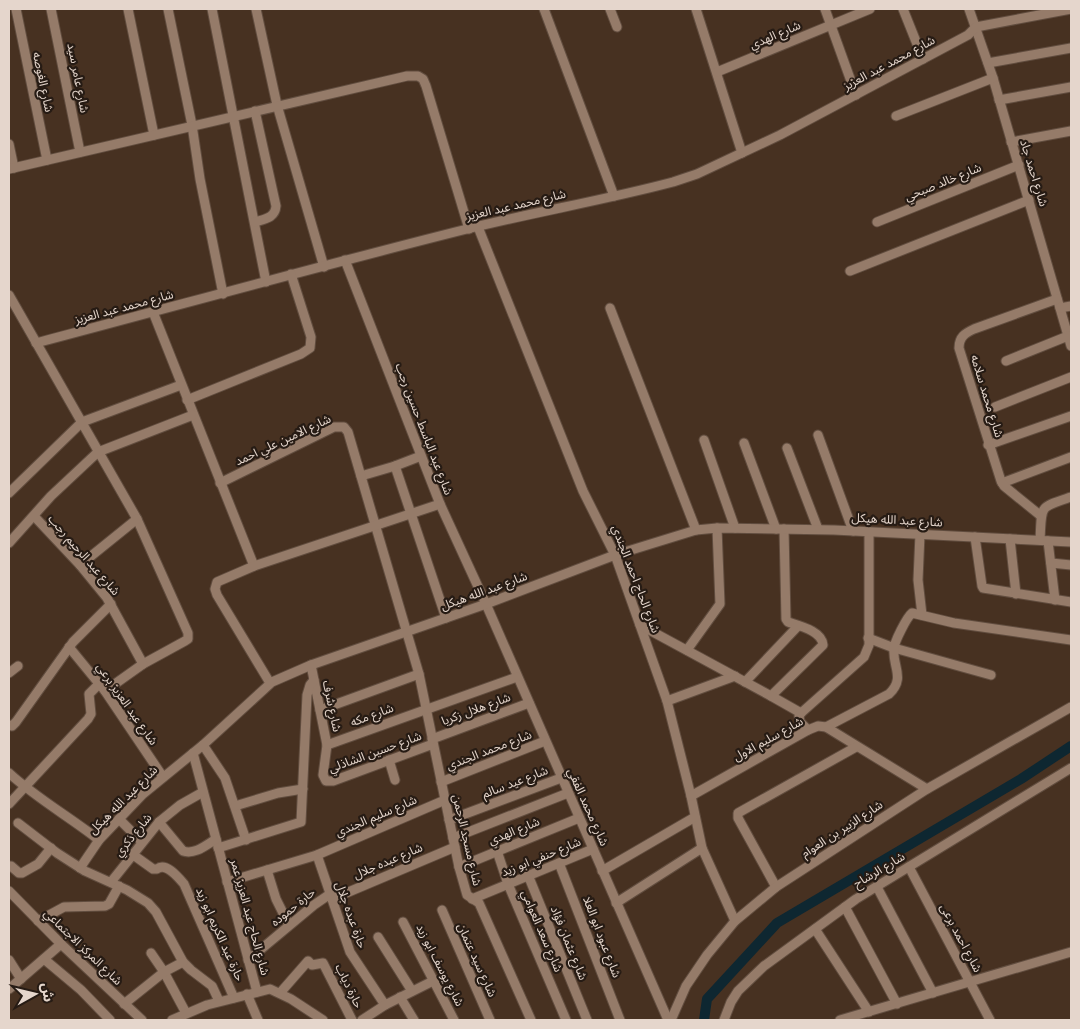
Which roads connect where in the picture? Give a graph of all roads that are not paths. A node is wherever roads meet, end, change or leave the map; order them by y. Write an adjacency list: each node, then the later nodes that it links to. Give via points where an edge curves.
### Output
1 (16, 9): 37 (street, شارع الغوصه)
2 (51, 9): 35 (street, شارع عامر سيد)
3 (128, 9): 32 (street)
4 (168, 9): 30 (street)
5 (212, 9): 28 (street)
6 (256, 9): 26 (street)
7 (544, 9): 40 (street)
8 (610, 9): 16 (street)
9 (696, 9): 21 (street)
10 (825, 9): 15 (street)
11 (870, 9): 15 (street, شارع الهدي)
12 (903, 9): 19 (street)
13 (969, 9): 17 (street, شارع احمد جاد)
14 (1071, 9): 17 (street)
15 (831, 25): 21 (street, شارع الهدي); 24 (street)
16 (617, 27)
17 (976, 27): 19 (street, شارع محمد عبد العزيز, via 968,36); 20 (street, شارع احمد جاد)
18 (1071, 48): 20 (street)
19 (923, 59): 24 (street, شارع محمد عبد العزيز)
20 (988, 64): 22 (street, شارع احمد جاد)
21 (717, 72): 36 (street)
22 (992, 78): 25 (street, شارع احمد جاد); 29 (street)
23 (1071, 87): 25 (street)
24 (856, 95): 36 (street, شارع محمد عبد العزيز)
25 (999, 100): 33 (street, شارع احمد جاد)
26 (277, 105): 27 (street); 44 (street, شارع الحاج احمد الجندي, via 407,76 423,79); 46 (street)
27 (256, 111): 28 (street); 42 (street, via 276,206 271,217)
28 (232, 116): 30 (street); 42 (street)
29 (896, 116)
30 (192, 126): 32 (street); 50 (street)
31 (1071, 131): 33 (street)
32 (154, 135): 35 (street)
33 (1011, 142): 38 (street, شارع احمد جاد)
34 (9, 144): 39 (street)
35 (80, 152): 37 (street)
36 (742, 152): 40 (street, شارع محمد عبد العزيز, via 697,174)
37 (47, 160): 39 (street)
38 (1019, 165): 41 (street, شارع احمد جاد); 43 (street, شارع خالد صبحي)
39 (11, 169)
40 (614, 196): 44 (street, شارع محمد عبد العزيز)
41 (1030, 200): 47 (street); 52 (street, شارع احمد جاد)
42 (255, 222): 49 (street)
43 (877, 222)
44 (473, 228): 45 (street, شارع محمد عبد العزيز); 102 (street, شارع الحاج احمد الجندي, via 583,491)
45 (345, 260): 46 (street, شارع محمد عبد العزيز); 75 (street, شارع عبد الباسط حسين رجب)
46 (324, 267): 48 (street, شارع محمد عبد العزيز)
47 (850, 271)
48 (291, 274): 49 (street, شارع محمد عبد العزيز); 64 (street, via 311,337 310,348)
49 (266, 282): 50 (street, شارع محمد عبد العزيز)
50 (223, 294): 56 (street, شارع محمد عبد العزيز)
51 (9, 295): 59 (street)
52 (1057, 299): 55 (street, شارع احمد جاد); 72 (street, شارع محمد سلامه, via 974,329 963,335 959,342)
53 (1071, 306): 55 (street)
54 (610, 308): 92 (street)
55 (1060, 308): 57 (street, شارع احمد جاد)
56 (153, 312): 59 (street, شارع محمد عبد العزيز); 63 (street)
57 (1068, 325): 58 (street, شارع احمد جاد)
58 (1068, 336): 60 (street, شارع احمد جاد); 61 (street)
59 (36, 343): 68 (street)
60 (1071, 346)
61 (1006, 361)
62 (1071, 377): 65 (street)
63 (181, 385): 64 (street); 68 (street)
64 (188, 400): 66 (street)
65 (994, 406)
66 (193, 415): 74 (street); 79 (street)
67 (1071, 416): 72 (street)
68 (82, 422): 74 (street); 81 (street)
69 (818, 435): 94 (street)
70 (704, 440): 90 (street)
71 (744, 443): 91 (street)
72 (988, 445): 80 (street, شارع محمد سلامه)
73 (787, 448): 93 (street)
74 (98, 452): 85 (street); 87 (street)
75 (421, 456): 77 (street); 83 (street, شارع عبد الباسط حسين رجب)
76 (1071, 457): 80 (street)
77 (395, 466): 78 (street); 84 (street)
78 (361, 476): 79 (street, شارع الامين علي احمد, via 348,432 340,426); 88 (street, شارع الامين علي احمد)
79 (220, 483): 106 (street)
80 (1002, 483): 86 (street, شارع محمد سلامه)
81 (9, 493)
82 (1071, 497): 86 (street, via 1046,506)
83 (440, 504): 84 (street); 111 (street, شارع عبد الباسط حسين رجب)
84 (410, 515): 88 (street); 113 (street)
85 (34, 516): 101 (street); 104 (street, شارع عبد الرحيم رجب)
86 (1041, 516): 99 (street)
87 (137, 519): 104 (street); 122 (street, via 189,636)
88 (375, 525): 106 (street); 116 (street, شارع الامين علي احمد)
89 (717, 528): 90 (street, شارع عبد الله هيكل); 92 (street, شارع عبد الله هيكل); 121 (street, via 720,604)
90 (735, 528): 91 (street, شارع عبد الله هيكل)
91 (780, 529): 93 (street, شارع عبد الله هيكل); 115 (street, via 786,619)
92 (696, 530): 102 (street, شارع عبد الله هيكل)
93 (818, 530): 94 (street, شارع عبد الله هيكل)
94 (853, 531): 95 (street, شارع عبد الله هيكل)
95 (869, 532): 96 (street, شارع عبد الله هيكل); 117 (street)
96 (920, 534): 97 (street, شارع عبد الله هيكل); 112 (street, via 918,580)
97 (975, 537): 98 (street, شارع عبد الله هيكل); 107 (street, via 982,587)
98 (1010, 539): 99 (street, شارع عبد الله هيكل); 107 (street)
99 (1044, 540): 100 (street, شارع عبد الله هيكل); 103 (street)
100 (1071, 542)
101 (9, 543)
102 (615, 555): 111 (street, شارع عبد الله هيكل); 114 (street, شارع الحاج احمد الجندي)
103 (1051, 563): 105 (street); 108 (street)
104 (80, 565): 110 (street, شارع عبد الرحيم رجب)
105 (1071, 565)
106 (254, 566): 132 (street, via 221,579 215,589)
107 (1016, 594): 108 (street)
108 (1054, 600): 109 (street)
109 (1071, 602)
110 (111, 604): 119 (street); 122 (street, شارع عبد الرحيم رجب)
111 (486, 604): 113 (street, شارع عبد الله هيكل); 129 (street, شارع محمد الفقي)
112 (922, 615): 118 (street, via 954,623); 120 (street, via 909,615)
113 (446, 618): 116 (street, شارع عبد الله هيكل)
114 (640, 625): 121 (street); 135 (street, شارع الحاج احمد الجندي)
115 (798, 626): 131 (street); 134 (street, via 819,636 823,645)
116 (408, 632): 124 (street, شارع عبد الله هيكل); 126 (street, شارع مسجد الرحمن)
117 (868, 638): 120 (street); 140 (street, via 869,646 864,657)
118 (1071, 640)
119 (68, 647): 133 (street, شارع عبد العزيز برعي); 141 (street, via 16,722)
120 (894, 648): 127 (street); 142 (street, شارع سليم الاول, via 898,676 893,690)
121 (687, 650): 128 (street)
122 (143, 664): 133 (street)
123 (18, 666): 125 (street)
124 (311, 666): 130 (street, شارع شرف); 132 (street, شارع عبد الله هيكل)
125 (9, 674)
126 (419, 674): 138 (street, شارع مسجد الرحمن); 139 (street)
127 (991, 675)
128 (735, 676): 131 (street); 135 (street)
129 (517, 677): 136 (street, شارع محمد الفقي); 138 (street, شارع مكه)
130 (314, 680): 139 (street, شارع شرف); 159 (street, شارع الحاج عبد العزيز عمر, via 307,696)
131 (745, 682): 134 (street)
132 (270, 683): 146 (street, شارع عبد الله هيكل)
133 (102, 688): 153 (street, شارع عبد العزيز برعي); 158 (street, via 89,694 90,717)
134 (771, 696): 140 (street)
135 (667, 701): 163 (street, شارع الحاج احمد الجندي)
136 (529, 703): 144 (street, شارع هلال زكريا); 145 (street, شارع محمد الفقي)
137 (1071, 707): 160 (street, شارع الزبير بن العوام)
138 (426, 709): 144 (street, شارع مسجد الرحمن); 147 (street, شارع مكه)
139 (320, 710): 147 (street, شارع شرف)
140 (801, 713): 143 (street, via 800,722)
141 (9, 725)
142 (826, 727): 143 (street, شارع سليم الاول); 148 (street)
143 (808, 730): 163 (street, شارع سليم الاول)
144 (433, 741): 150 (street, شارع حسين الشاذلي); 157 (street, شارع مسجد الرحمن)
145 (545, 741): 154 (street, شارع محمد الفقي); 157 (street, شارع محمد الجندي)
146 (203, 745): 149 (street, شارع عبد الله هيكل); 166 (street, via 225,778)
147 (327, 745): 156 (street, شارع شرف, via 323,775)
148 (856, 746): 160 (street); 195 (street, via 738,813)
149 (192, 753): 153 (street, شارع عبد الله هيكل); 161 (street, شارع الحاج عبد العزيز عمر)
150 (389, 760): 155 (street); 156 (street, شارع حسين الشاذلي)
151 (1071, 768): 187 (street, شارع الرشاح)
152 (9, 773): 158 (street)
153 (163, 777): 169 (street, شارع عبد الله هيكل)
154 (561, 778): 162 (street, شارع محمد الفقي); 170 (street, شارع عيد سالم)
155 (395, 780)
156 (326, 781)
157 (441, 782): 164 (street, شارع مسجد الرحمن)
158 (24, 787): 165 (street); 173 (street)
159 (303, 789): 166 (street); 174 (street, شارع الحاج عبد العزيز عمر, via 301,822)
160 (927, 789): 195 (street, شارع الزبير بن العوام)
161 (203, 792): 171 (street, شارع ذكري); 177 (street, شارع الحاج عبد العزيز عمر)
162 (568, 793): 168 (street, شارع محمد الفقي); 176 (street, شارع عبده جلال)
163 (691, 796): 167 (street, شارع الحاج احمد الجندي)
164 (445, 800): 170 (street, شارع مسجد الرحمن); 183 (street, شارع سليم الجندي)
165 (10, 801)
166 (235, 806): 174 (street)
167 (695, 817): 179 (street, شارع الحاج احمد الجندي); 190 (street)
168 (579, 818): 180 (street, شارع محمد الفقي); 181 (street, شارع الهدي)
169 (119, 819): 173 (street, شارع عبد الله هيكل); 175 (street)
170 (449, 820): 176 (street, شارع مسجد الرحمن)
171 (158, 822): 175 (street, شارع ذكري); 177 (street, via 183,851)
172 (18, 823): 178 (street)
173 (99, 840): 188 (street, شارع عبد الله هيكل)
174 (246, 840): 177 (street, شارع الحاج عبد العزيز عمر)
175 (142, 842): 182 (street, شارع ذكري)
176 (454, 842): 186 (street, شارع مسجد الرحمن); 198 (street, شارع عبده جلال)
177 (217, 844): 192 (street, شارع الحاج عبد العزيز عمر)
178 (51, 848): 185 (street, via 36,865 22,873); 188 (street)
179 (702, 848): 200 (street); 204 (street, شارع الحاج احمد الجندي)
180 (593, 849): 184 (street, شارع حنفي ابو زيد); 190 (street, شارع محمد الفقي)
181 (497, 851): 186 (street, شارع الهدي); 194 (street, شارع سعد العوامي)
182 (132, 854): 193 (street, شارع ذكري); 227 (street, حارة عبد الكريم ابو زيد, via 153,869 164,867 184,884)
183 (317, 855): 189 (street, شارع سليم الجندي); 198 (street, حارة عبده جلال)
184 (559, 863): 191 (street, شارع حنفي ابو زيد); 248 (street, شارع عبود ابو العلا)
185 (9, 866)
186 (459, 866): 199 (street, شارع مسجد الرحمن, via 467,896)
187 (909, 867): 196 (street, شارع الرشاح); 219 (street, شارع احمد برعى)
188 (80, 868): 193 (street)
189 (267, 870): 192 (street, شارع سليم الجندي); 206 (street)
190 (602, 871): 200 (street, شارع محمد الفقي)
191 (528, 875): 194 (street, شارع حنفي ابو زيد); 247 (street, شارع عثمان فؤاد)
192 (227, 882): 214 (street, شارع الحاج عبد العزيز عمر)
193 (115, 884): 203 (street, شارع ذكري, via 109,904 105,906 64,907); 215 (street, via 148,903 156,912)
194 (508, 884): 199 (street, شارع حنفي ابو زيد); 246 (street, شارع سعد العوامي)
195 (776, 887): 204 (street, شارع الزبير بن العوام)
196 (877, 887): 201 (street, شارع الرشاح); 224 (street)
197 (9, 891): 203 (street, شارع المركز الاجتماعي)
198 (331, 896): 206 (street, حارة حموده); 231 (street, حارة عبده جلال, via 350,952)
199 (472, 899): 245 (street, شارع مسجد الرحمن, via 479,903)
200 (616, 903): 249 (street, شارع محمد الفقي)
201 (845, 907): 207 (street, شارع الرشاح); 230 (street)
202 (442, 910): 244 (street, شارع سيد عتمان)
203 (38, 921): 209 (street, شارع المركز الاجتماعي)
204 (735, 921): 249 (street, شارع الزبير بن العوام, via 686,986)
205 (403, 922): 218 (street, شارع يوسف ابو زيد)
206 (289, 925): 214 (street, حارة حموده)
207 (815, 929): 232 (street); 250 (street, شارع الرشاح, via 754,974 734,996)
208 (378, 937): 221 (street)
209 (60, 944): 212 (street); 229 (street, شارع المركز الاجتماعي)
210 (1071, 952): 219 (street)
211 (151, 953): 216 (street)
212 (44, 959): 217 (street); 236 (street)
213 (9, 960): 217 (street)
214 (248, 960): 222 (street, شارع الحاج عبد العزيز عمر)
215 (183, 962): 216 (street); 228 (street, via 212,986)
216 (164, 972): 229 (street); 233 (street)
217 (21, 979): 220 (street)
218 (433, 980): 221 (street); 243 (street, شارع يوسف ابو زيد)
219 (970, 982): 224 (street); 252 (street, شارع احمد برعى)
220 (9, 989)
221 (412, 991): 226 (street)
222 (257, 992): 223 (street, via 270,989); 225 (street)
223 (280, 993): 235 (street); 240 (street, حارة دياب, via 308,961 312,965 323,963)
224 (933, 993): 230 (street)
225 (248, 994): 227 (street); 239 (street)
226 (400, 997): 231 (street); 242 (street)
227 (234, 998): 228 (street)
228 (218, 1002): 233 (street)
229 (124, 1004): 237 (street, شارع المركز الاجتماعي)
230 (897, 1004): 232 (street)
231 (385, 1005): 234 (street)
232 (869, 1012): 251 (street)
233 (186, 1013): 238 (street)
234 (374, 1017): 241 (street)
235 (320, 1019)
236 (110, 1020)
237 (140, 1020)
238 (172, 1020)
239 (258, 1020)
240 (352, 1020)
241 (362, 1020)
242 (414, 1020)
243 (454, 1020)
244 (490, 1020)
245 (531, 1020)
246 (566, 1020)
247 (587, 1020)
248 (620, 1020)
249 (669, 1020)
250 (724, 1020)
251 (840, 1020)
252 (990, 1020)

